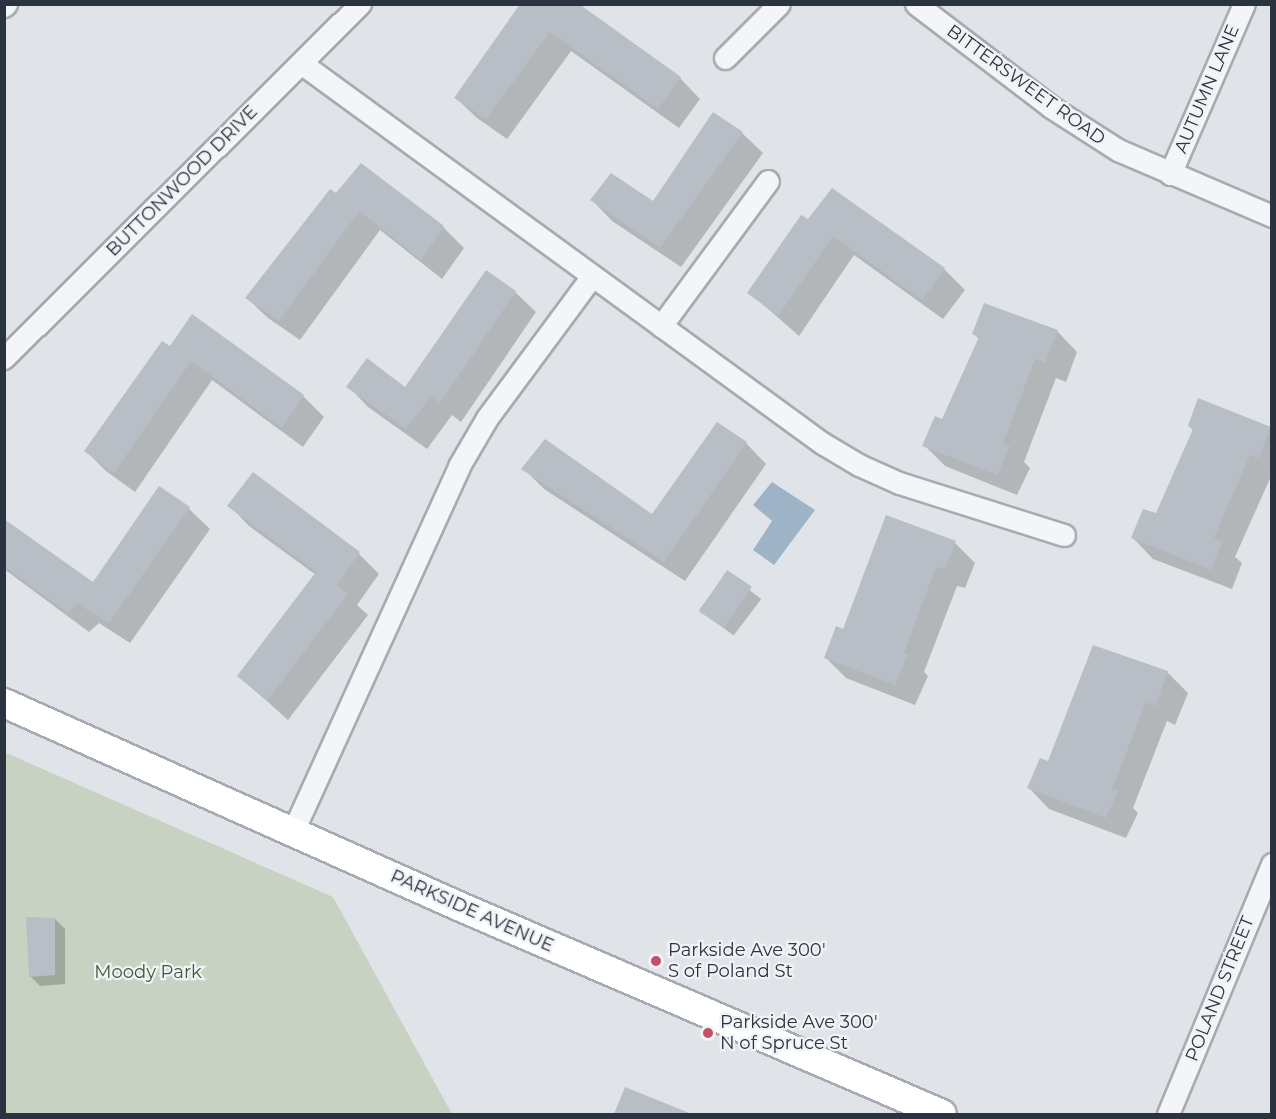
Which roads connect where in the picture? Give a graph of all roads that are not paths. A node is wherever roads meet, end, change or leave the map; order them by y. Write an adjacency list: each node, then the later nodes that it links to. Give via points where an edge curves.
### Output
1 (360, 4): 6 (street, BUTTONWOOD DRIVE)
2 (779, 4): 5 (street)
3 (916, 4): 7 (street, BITTERSWEET ROAD, via 1075,124)
4 (1244, 4): 7 (street, AUTUMN LANE)
5 (725, 58)
6 (301, 63): 10 (street); 12 (street, BUTTONWOOD DRIVE)
7 (1170, 174): 9 (street, BITTERSWEET ROAD)
8 (768, 182): 11 (street)
9 (1272, 216)
10 (592, 276): 11 (street); 15 (street, via 487,418 459,466)
11 (661, 326): 13 (street, via 822,443 859,465 921,490)
12 (4, 358)
13 (1064, 535)
14 (4, 702): 15 (main road, PARKSIDE AVENUE)
15 (293, 831): 17 (main road, PARKSIDE AVENUE)
16 (1272, 864): 18 (street, POLAND STREET)
17 (942, 1114)
18 (1168, 1114)

